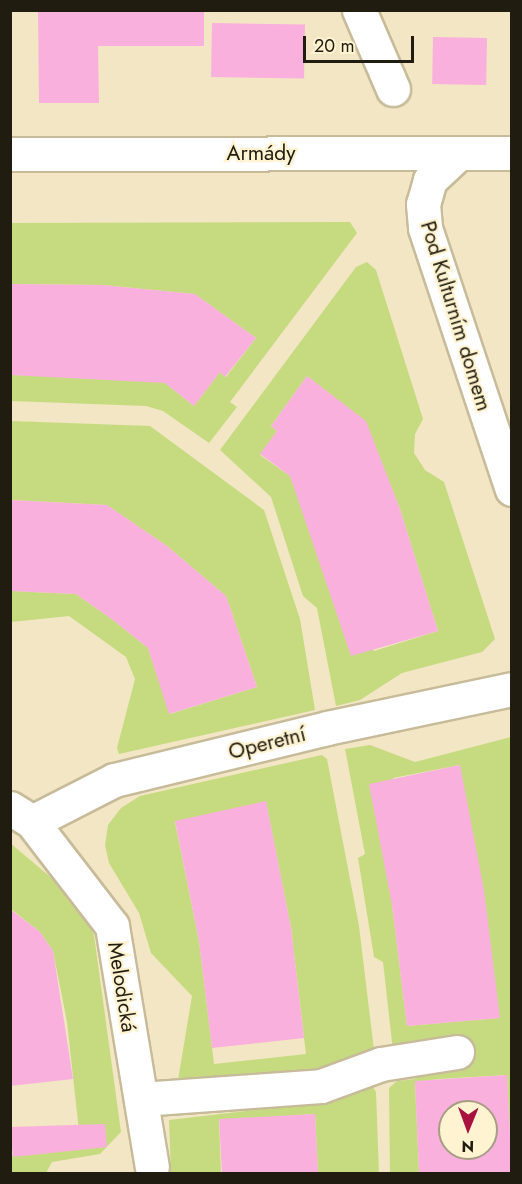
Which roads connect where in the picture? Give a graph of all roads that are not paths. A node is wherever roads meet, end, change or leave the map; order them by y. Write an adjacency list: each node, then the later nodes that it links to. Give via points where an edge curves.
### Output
1 (359, 10): 2 (street)
2 (393, 89)
3 (459, 153): 4 (street, Armády); 5 (street, Armády); 6 (street, Pod Kulturním domem, via 430,180 423,204 425,228)
4 (512, 153)
5 (10, 154)
6 (512, 489)
7 (512, 689): 8 (street, Operetní, via 327,728 114,780)
8 (21, 815): 10 (street, Melodická, via 112,926)
9 (457, 1052): 10 (street, via 381,1064 321,1086)
10 (141, 1099): 11 (street, Melodická)
11 (152, 1167)

